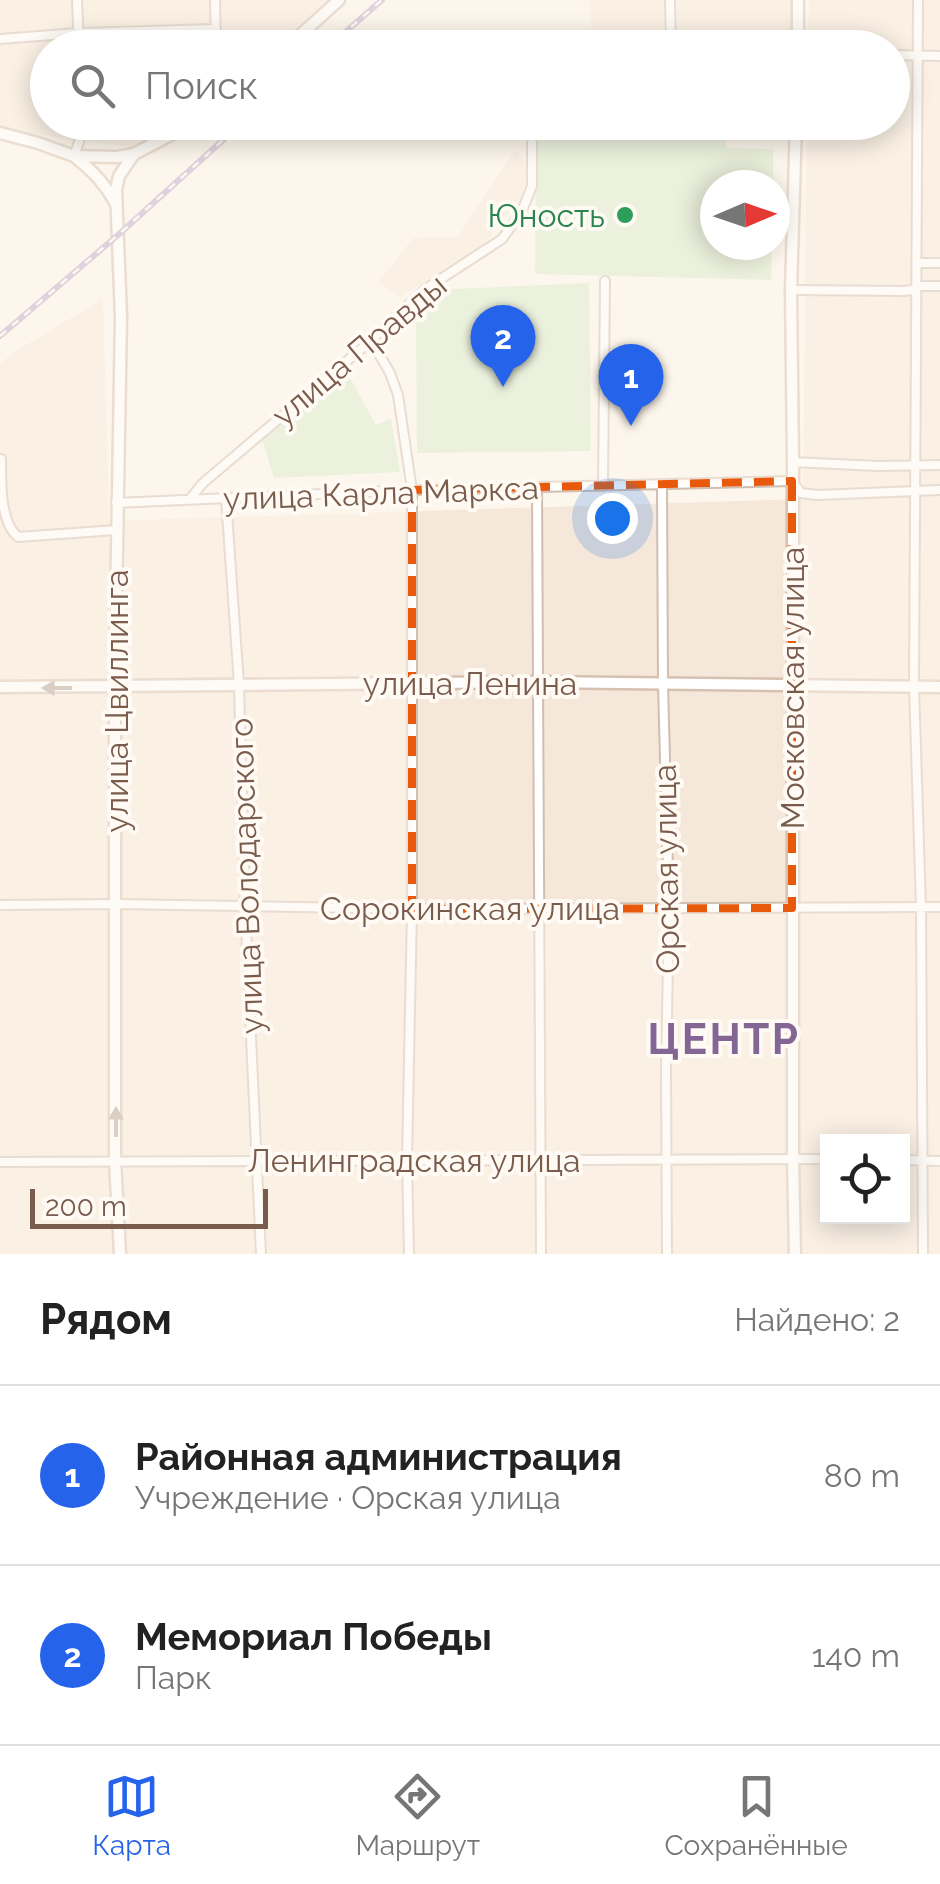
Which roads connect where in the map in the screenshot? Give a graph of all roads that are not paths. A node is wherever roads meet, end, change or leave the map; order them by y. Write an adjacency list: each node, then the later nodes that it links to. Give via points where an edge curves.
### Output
1 (77, 0): 8 (street)
2 (215, 0): 7 (street)
3 (340, 0): 10 (street)
4 (670, 0): 11 (street)
5 (798, 0): 12 (street)
6 (918, 0): 16 (street)
7 (216, 29): 9 (street)
8 (78, 30)
9 (170, 30)
10 (306, 30)
11 (671, 30)
12 (798, 30)
13 (30, 36): 14 (street)
14 (0, 39)
15 (910, 55): 16 (street)
16 (918, 55): 17 (street); 26 (street)
17 (940, 56)
18 (0, 133): 24 (street)
19 (78, 140): 24 (street)
20 (161, 140): 23 (street)
21 (795, 140): 31 (street, Московская улица)
22 (532, 143): 32 (street, улица Правды, via 532,186 502,239 424,290)
23 (134, 154): 24 (street); 25 (street, улица Цвиллинга, via 119,176)
24 (74, 156): 25 (street, via 93,170)
25 (116, 204): 46 (street, улица Цвиллинга)
26 (918, 263): 27 (street); 29 (street)
27 (940, 263)
28 (604, 280): 39 (street)
29 (918, 286): 30 (street); 31 (street); 35 (street)
30 (940, 286)
31 (791, 290): 34 (street, Московская улица)
32 (371, 340): 41 (street, via 398,395); 45 (street, улица Правды)
33 (1, 459): 47 (street, via 5,519 18,537)
34 (793, 462): 35 (street); 37 (street, Московская улица)
35 (914, 465): 36 (street); 43 (street)
36 (940, 465)
37 (792, 481): 38 (street, улица Карла Маркса); 43 (street, улица Карла Маркса, via 801,492 817,495); 51 (street, Московская улица)
38 (662, 484): 39 (street, улица Карла Маркса); 50 (street, Орская улица)
39 (603, 486): 40 (street, улица Карла Маркса)
40 (537, 487): 41 (street, улица Карла Маркса); 48 (street)
41 (412, 490): 44 (street, улица Карла Маркса); 49 (street)
42 (940, 490): 43 (street, улица Карла Маркса)
43 (914, 491): 53 (street)
44 (226, 498): 45 (street, улица Карла Маркса); 52 (street, улица Володарского)
45 (190, 499): 46 (street, улица Карла Маркса)
46 (116, 503): 47 (street, улица Цвиллинга)
47 (116, 530): 56 (street, улица Цвиллинга)
48 (538, 682): 49 (street, улица Ленина); 50 (street, улица Ленина); 62 (street)
49 (412, 683): 52 (street, улица Ленина); 64 (street)
50 (662, 684): 51 (street, улица Ленина); 65 (street, Орская улица)
51 (792, 684): 53 (street, улица Ленина); 63 (street, Московская улица)
52 (239, 686): 56 (street, улица Ленина); 59 (street, улица Володарского)
53 (914, 686): 55 (street, улица Ленина); 60 (street)
54 (0, 687): 56 (street, улица Ленина, one-way to 54)
55 (940, 687)
56 (114, 688): 57 (street, улица Цвиллинга)
57 (117, 904): 58 (street, Сорокинская улица); 59 (street, Сорокинская улица); 70 (street, улица Цвиллинга, one-way to 57)
58 (0, 905)
59 (245, 907): 64 (street, Сорокинская улица); 71 (street, улица Володарского)
60 (921, 907): 61 (street, Сорокинская улица); 63 (street, Сорокинская улица); 74 (street)
61 (940, 907)
62 (540, 908): 64 (street, Сорокинская улица); 65 (street, Сорокинская улица); 67 (street)
63 (792, 908): 65 (street, Сорокинская улица); 66 (street, Московская улица)
64 (412, 909): 72 (street)
65 (669, 909): 68 (street, Орская улица)
66 (793, 1158): 68 (street, Ленинградская улица); 69 (street, Ленинградская улица); 82 (street, Московская улица)
67 (539, 1159): 68 (street, Ленинградская улица); 72 (street, Ленинградская улица); 80 (street)
68 (666, 1159): 81 (street, Орская улица)
69 (820, 1159)
70 (115, 1160): 71 (street, Ленинградская улица); 76 (street, Ленинградская улица); 77 (street, улица Цвиллинга)
71 (257, 1160): 72 (street, Ленинградская улица); 78 (street, улица Володарского)
72 (407, 1160): 79 (street)
73 (910, 1160): 74 (street)
74 (922, 1161): 75 (street); 83 (street)
75 (940, 1161)
76 (0, 1162)
77 (120, 1254)
78 (261, 1254)
79 (409, 1254)
80 (542, 1254)
81 (667, 1254)
82 (795, 1254)
83 (923, 1254)

